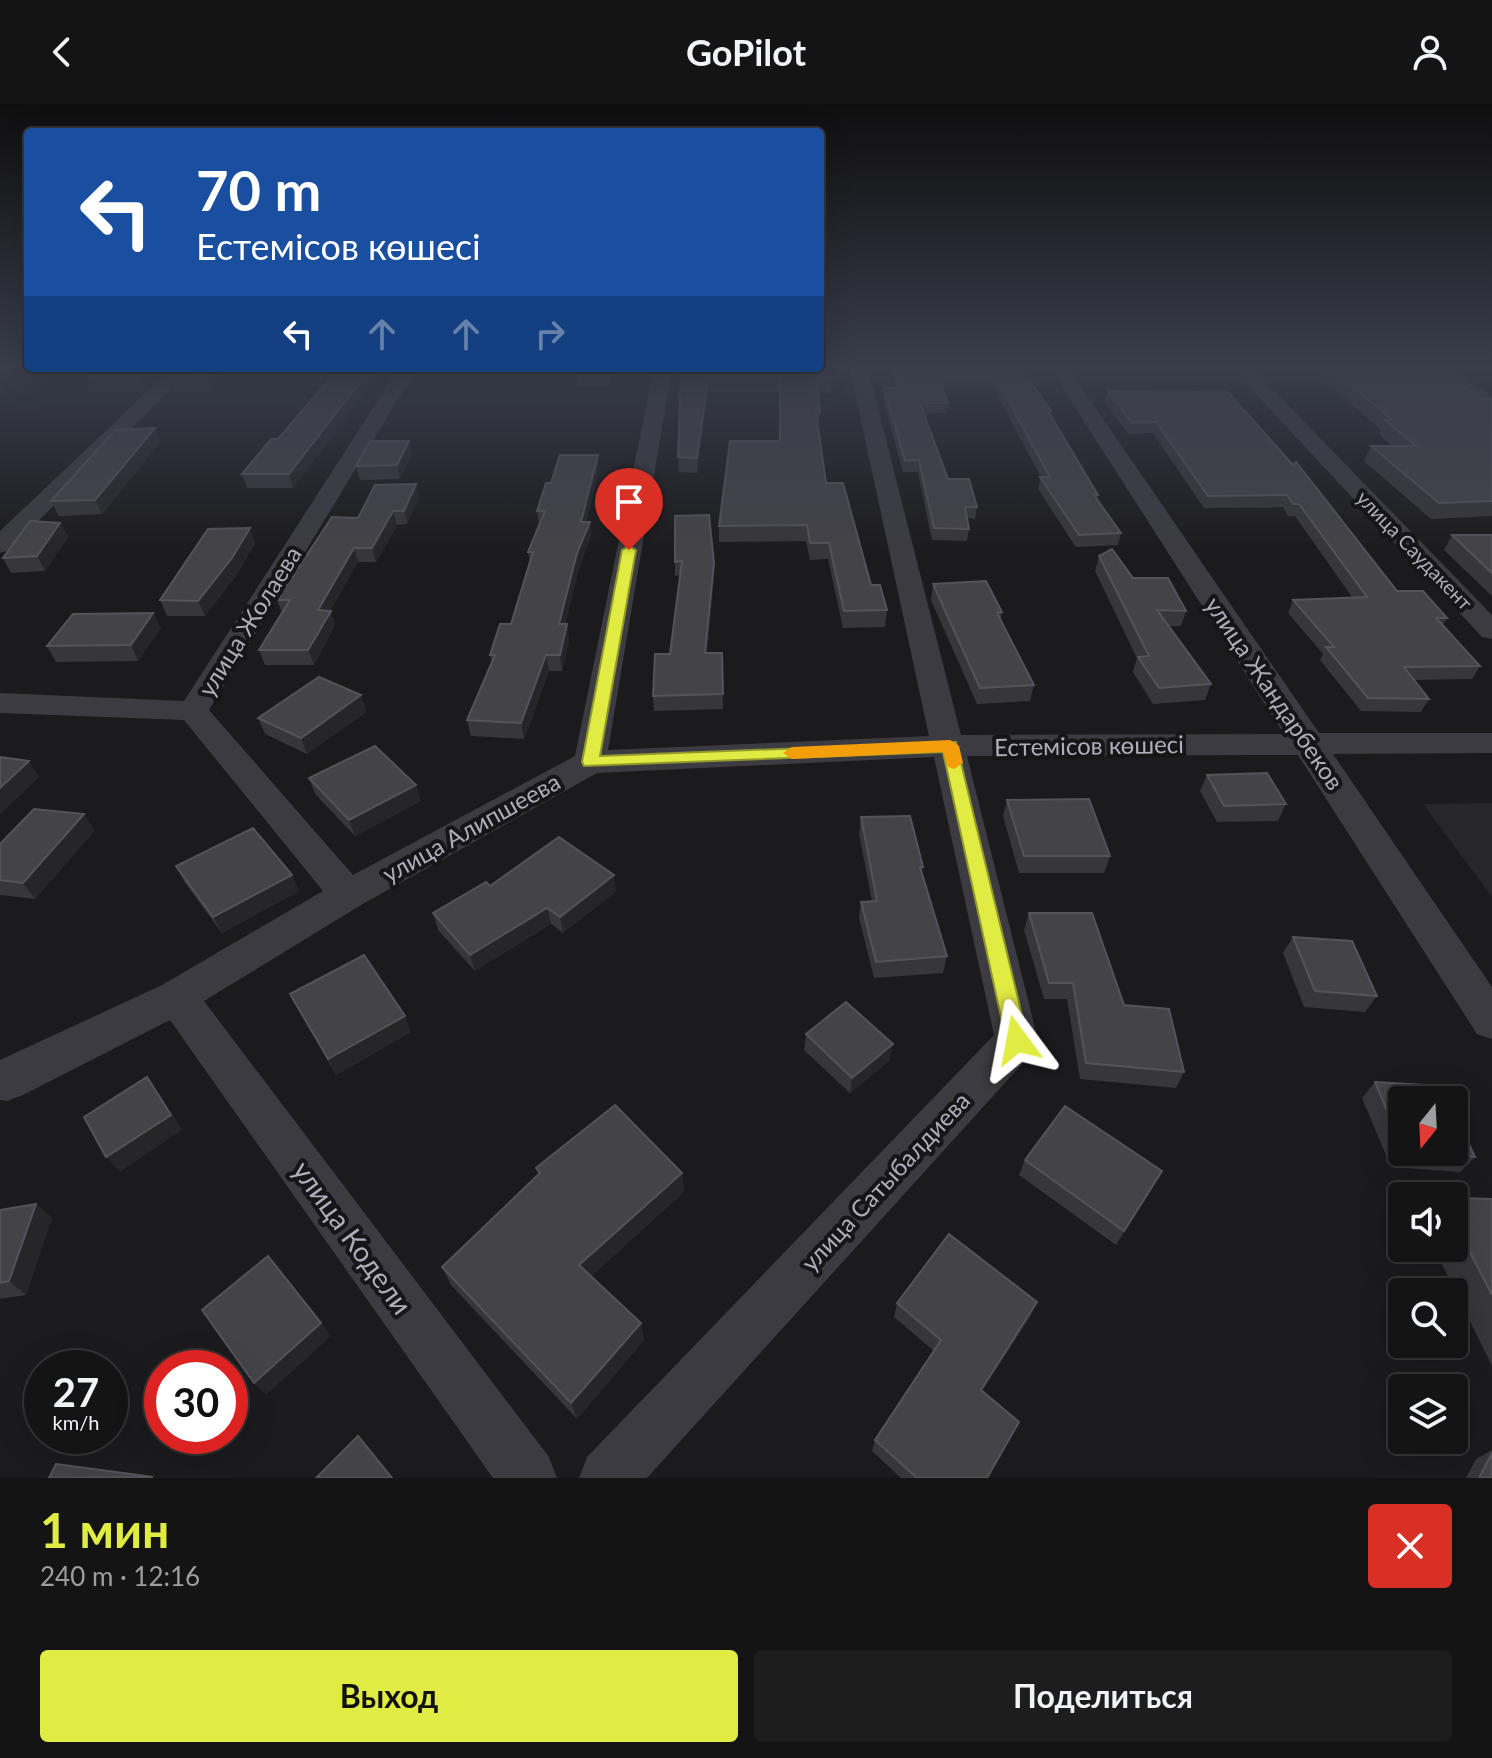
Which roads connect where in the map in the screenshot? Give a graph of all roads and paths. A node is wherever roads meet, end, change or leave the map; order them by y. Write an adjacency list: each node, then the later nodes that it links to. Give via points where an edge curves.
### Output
1 (120, 429): 7 (street)
2 (370, 429): 10 (street, улица Жолаева)
3 (652, 429): 14 (street)
4 (873, 429): 13 (street, улица Сатыбалдиева)
5 (1100, 429): 11 (street, улица Жандарбеков)
6 (1299, 429): 8 (street, улица Саудакент)
7 (0, 545)
8 (1492, 631)
9 (0, 703): 10 (street)
10 (193, 711): 15 (street, улица Жолаева)
11 (1307, 742): 12 (street, Естемісов көшесі); 13 (street, Естемісов көшесі); 17 (street, улица Жандарбеков)
12 (1492, 743)
13 (950, 746): 14 (street, Естемісов көшесі); 20 (street, улица Сатыбалдиева, via 1017,1040)
14 (590, 762): 15 (street, улица Алипшеева)
15 (348, 895): 16 (street, улица Алипшеева)
16 (177, 997): 18 (street, улица Алипшеева); 19 (street, улица Кодели)
17 (1492, 1021)
18 (0, 1080)
19 (528, 1478)
20 (608, 1478)

